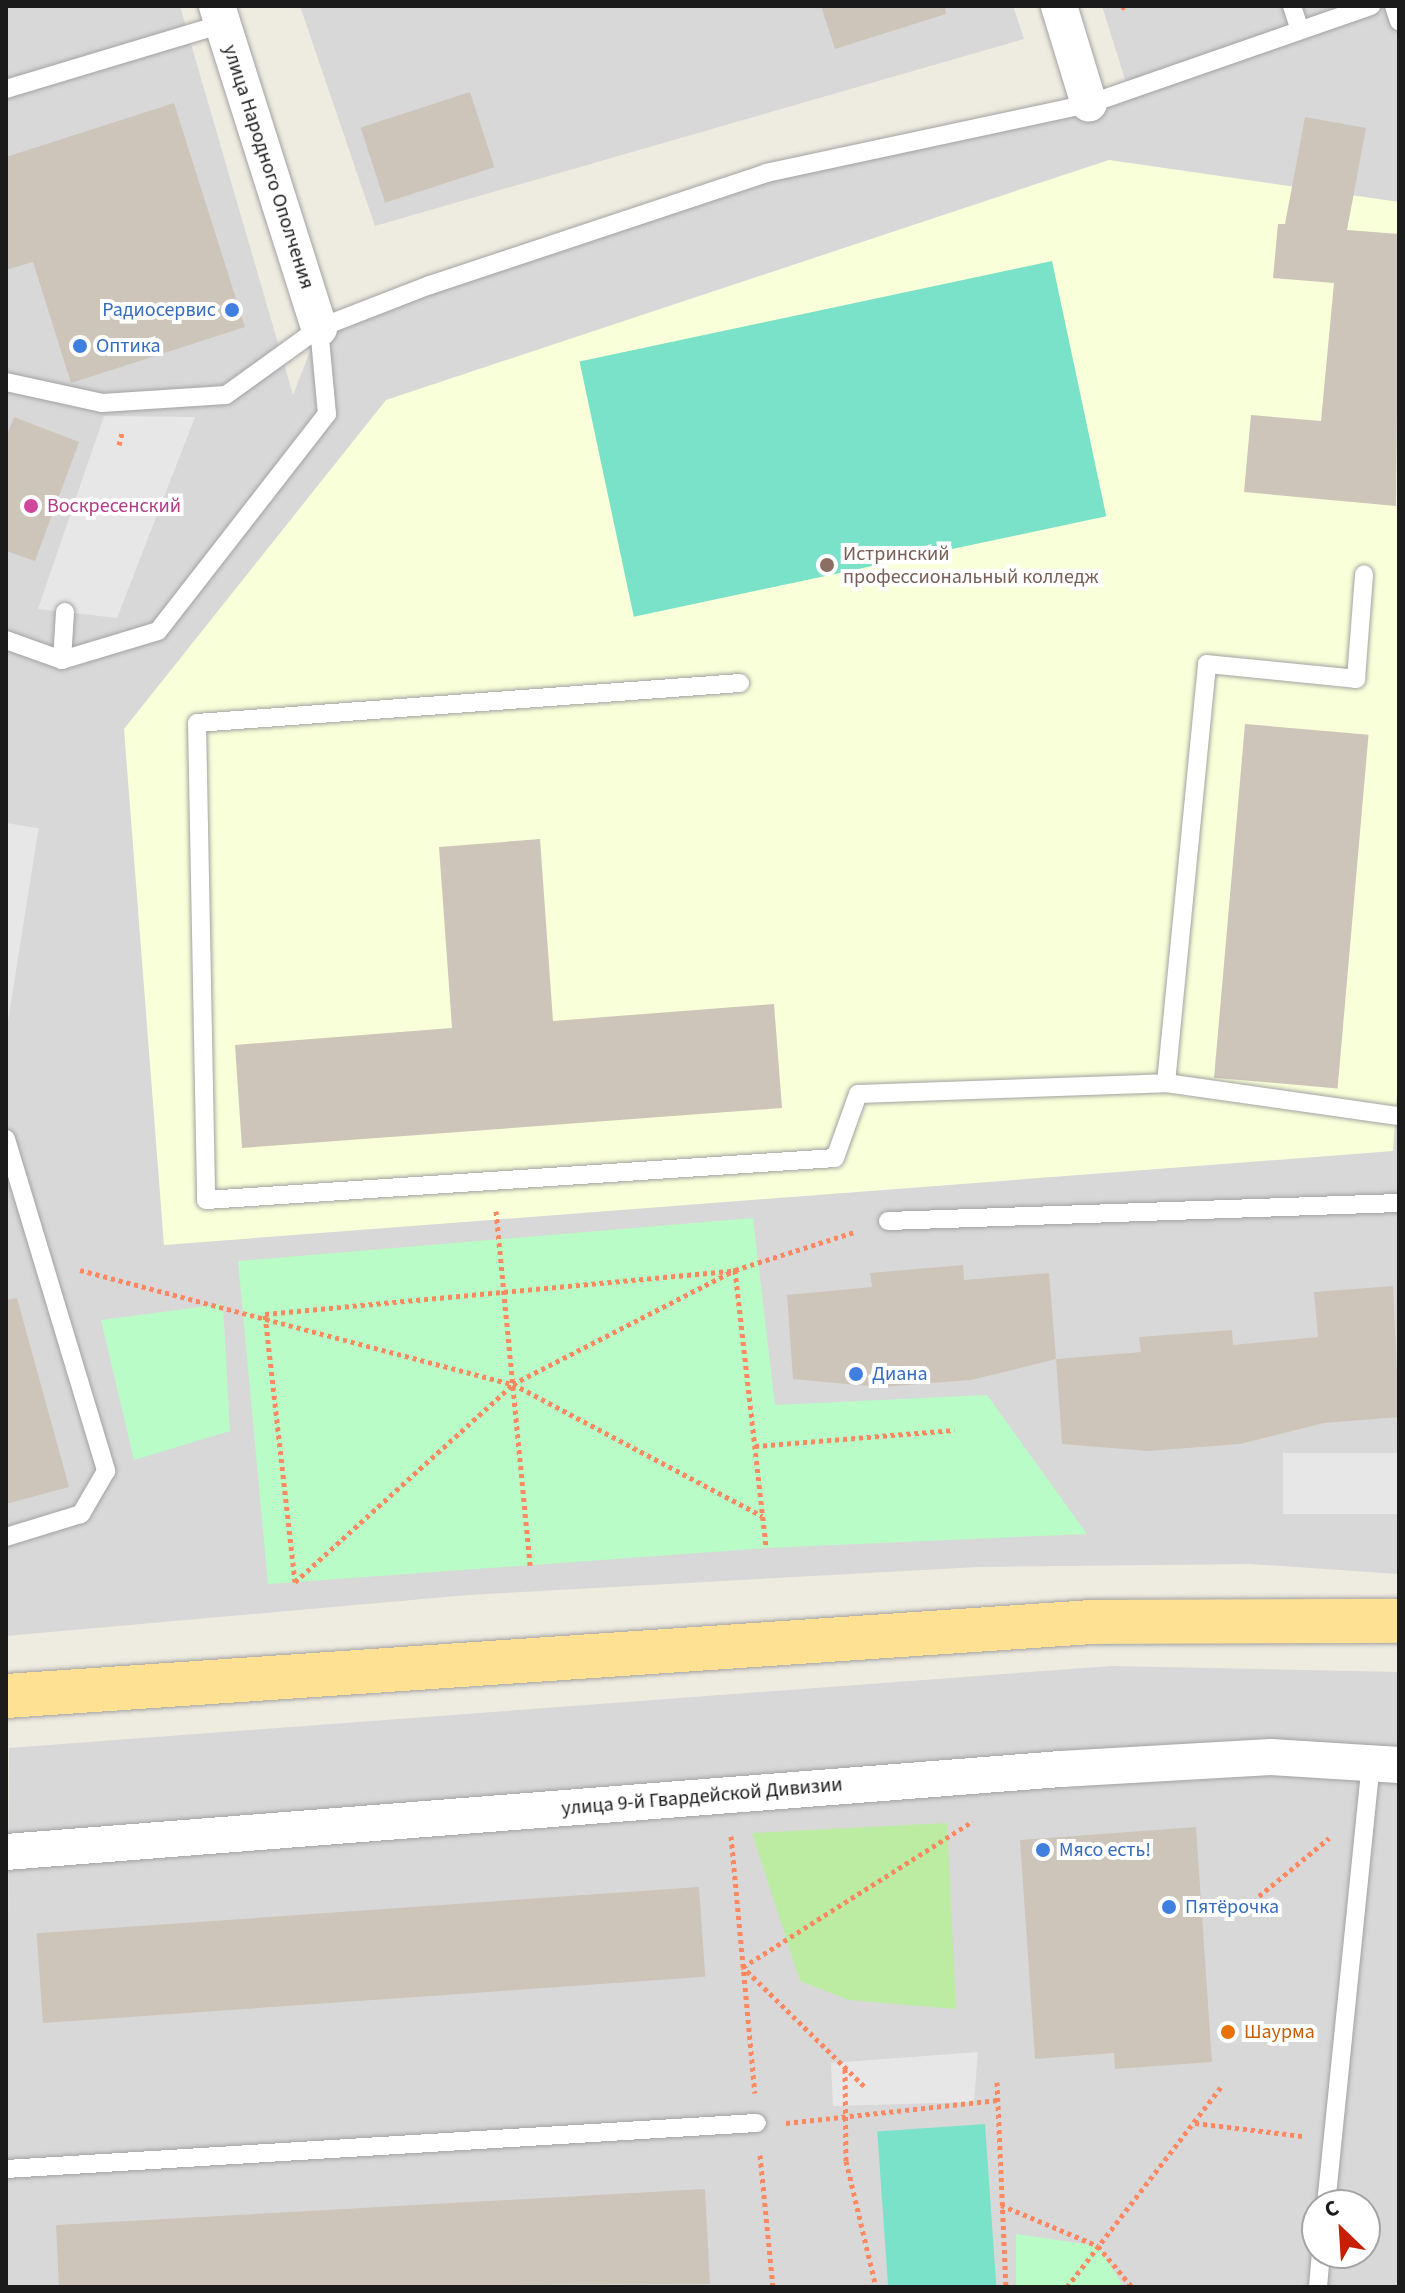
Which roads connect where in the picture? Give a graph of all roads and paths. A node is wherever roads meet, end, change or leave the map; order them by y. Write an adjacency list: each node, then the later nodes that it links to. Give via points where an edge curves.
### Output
1 (1059, 6): 9 (street)
2 (1292, 6): 7 (lane)
3 (1371, 6): 7 (lane)
4 (1394, 6): 6 (lane)
5 (219, 15): 8 (lane); 10 (street, улица Народного Ополчения)
6 (1399, 21)
7 (1300, 30): 9 (lane)
8 (6, 89)
9 (1089, 104): 10 (lane, via 766,173)
10 (319, 328): 11 (lane, via 226,395 102,403); 15 (lane, via 327,414 158,631)
11 (6, 382)
12 (1364, 574): 17 (lane, via 1356,679 1207,664)
13 (65, 612): 15 (lane)
14 (6, 640): 15 (lane)
15 (62, 660)
16 (740, 683): 20 (lane, via 197,723 206,1200)
17 (1166, 1083): 18 (lane); 20 (lane, via 858,1094 835,1158)
18 (1399, 1116)
19 (6, 1139): 23 (lane)
20 (493, 1182): 25 (path)
21 (1399, 1203): 22 (lane)
22 (888, 1221): 24 (path)
23 (43, 1261): 26 (path); 31 (lane, via 106,1471 81,1514)
24 (735, 1270): 25 (path); 27 (path); 29 (path)
25 (504, 1293): 26 (path); 27 (path)
26 (265, 1314): 27 (path); 27 (path, via 295,1582)
27 (513, 1384): 30 (path); 33 (path)
28 (954, 1430): 29 (path)
29 (755, 1446): 30 (path)
30 (763, 1517): 32 (path)
31 (6, 1537)
32 (766, 1548)
33 (530, 1565)
34 (1399, 1621): 35 (main road, via 1092,1622)
35 (6, 1696)
36 (1385, 1764): 37 (street, улица 9-й Гвардейской Дивизии, via 1271,1757); 50 (lane)
37 (728, 1796): 39 (street, улица 9-й Гвардейской Дивизии); 40 (path)
38 (973, 1821): 40 (path)
39 (6, 1852)
40 (743, 1967): 41 (path); 47 (path)
41 (845, 2069): 43 (path); 46 (path)
42 (997, 2082): 45 (path)
43 (864, 2086)
44 (1221, 2087): 49 (path)
45 (998, 2100): 46 (path); 53 (path)
46 (842, 2117): 48 (path); 56 (path)
47 (757, 2123): 51 (lane); 55 (path)
48 (805, 2123)
49 (1195, 2123): 50 (path); 54 (path)
50 (1332, 2140): 52 (lane)
51 (6, 2169)
52 (1327, 2189)
53 (1001, 2205): 54 (path); 57 (path)
54 (1098, 2246): 58 (path); 59 (path)
55 (773, 2287)
56 (876, 2287)
57 (1006, 2287)
58 (1067, 2287)
59 (1132, 2287)

